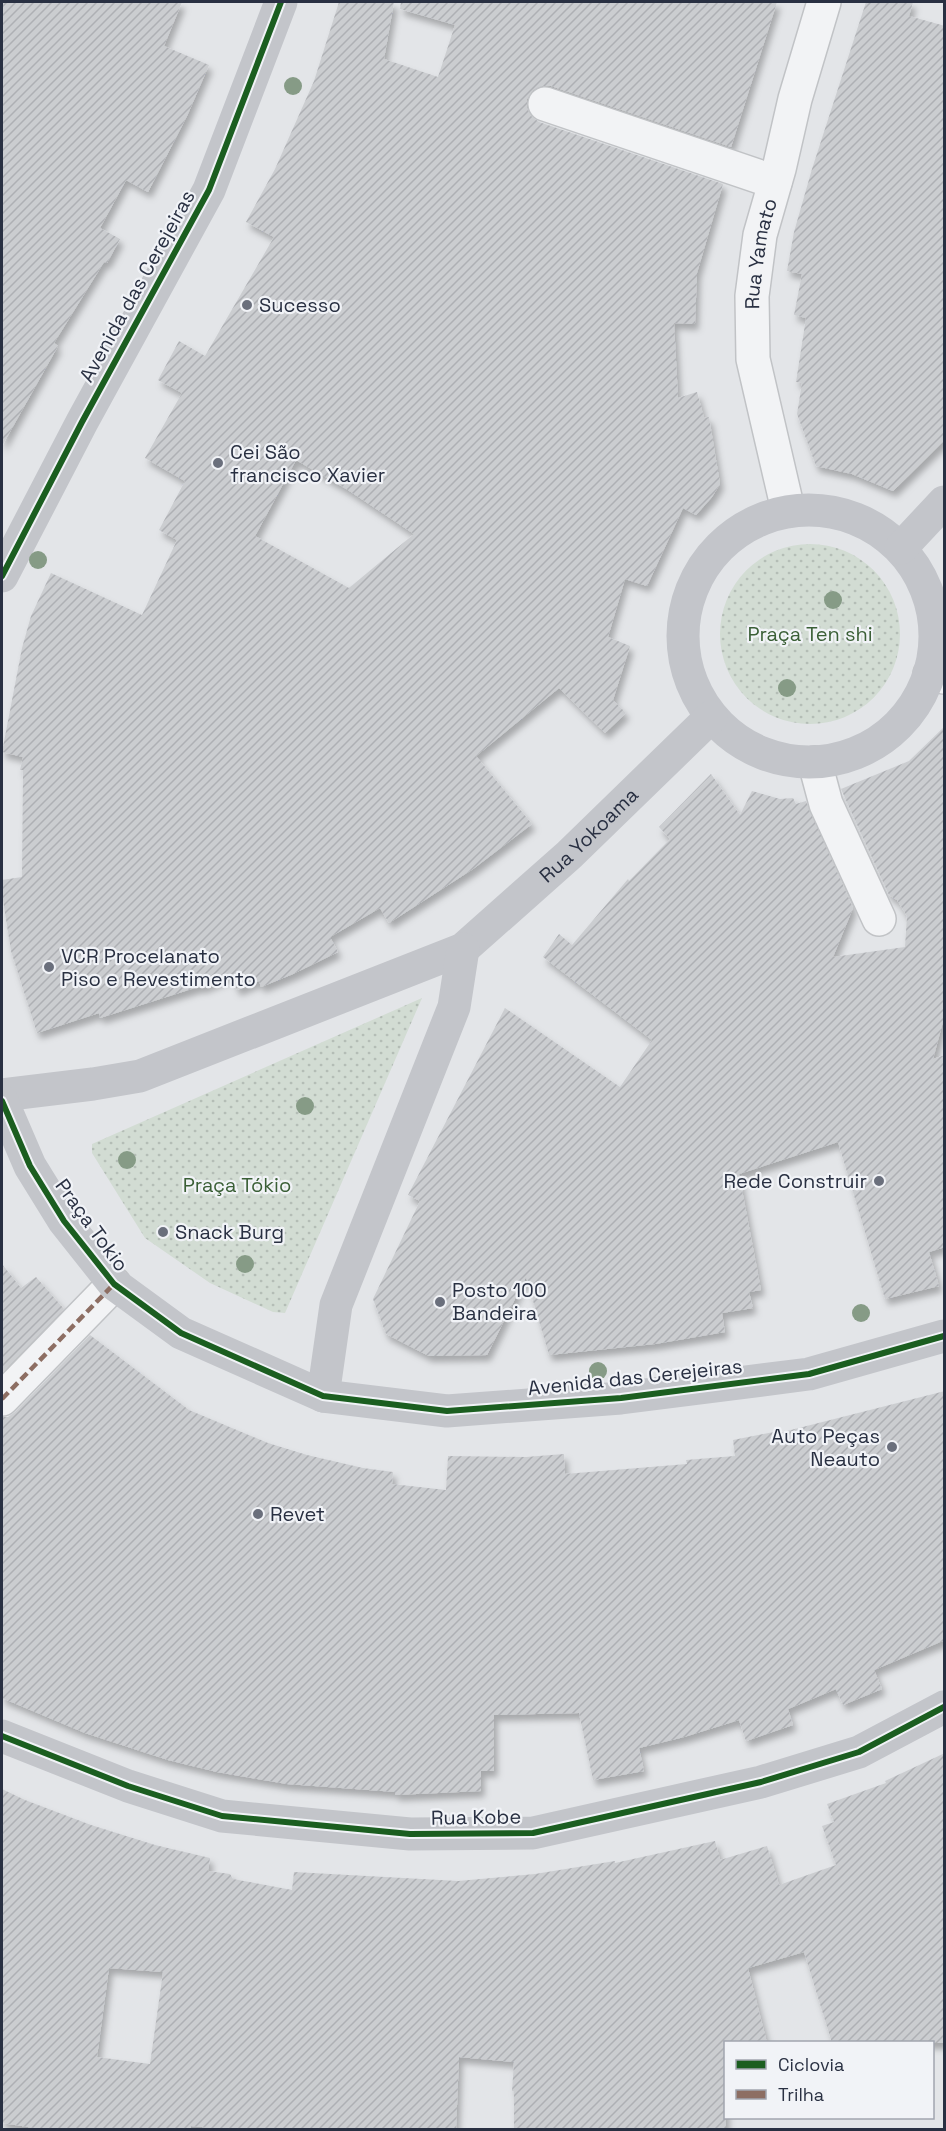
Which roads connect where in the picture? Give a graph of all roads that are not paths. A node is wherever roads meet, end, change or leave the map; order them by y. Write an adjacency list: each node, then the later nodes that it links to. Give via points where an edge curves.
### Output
1 (281, 2): 8 (street, Avenida das Cerejeiras, via 208,190)
2 (824, 2): 4 (street, Rua Yamato)
3 (545, 104): 4 (street)
4 (775, 182): 6 (street, Rua Yamato, via 760,235 752,296 753,359)
5 (945, 502): 7 (street)
6 (788, 510): 7 (street, via 829,510 868,523); 10 (street, via 752,522 721,543 698,573 685,609 683,648 692,684)
7 (901, 548): 9 (street, via 920,575 932,607)
8 (2, 576)
9 (937, 675): 11 (street, via 913,709 886,737 852,756)
10 (711, 717): 11 (street, via 740,743 776,759); 13 (street, Rua Yokoama, via 569,855)
11 (814, 763): 12 (street, via 825,804)
12 (879, 919)
13 (463, 949): 14 (street, via 140,1076); 18 (street, via 454,1007 336,1305)
14 (2, 1095)
15 (2, 1101): 16 (street, Praça Tokio, via 36,1175 64,1221)
16 (114, 1284): 18 (street, Praça Tokio, via 182,1333); 19 (street)
17 (945, 1336): 18 (street, Avenida das Cerejeiras, via 809,1374 621,1398 447,1411)
18 (323, 1396)
19 (2, 1399)
20 (945, 1707): 21 (street, Rua Kobe, via 859,1752 761,1782 533,1833 410,1834 222,1816 128,1786)
21 (2, 1736)

